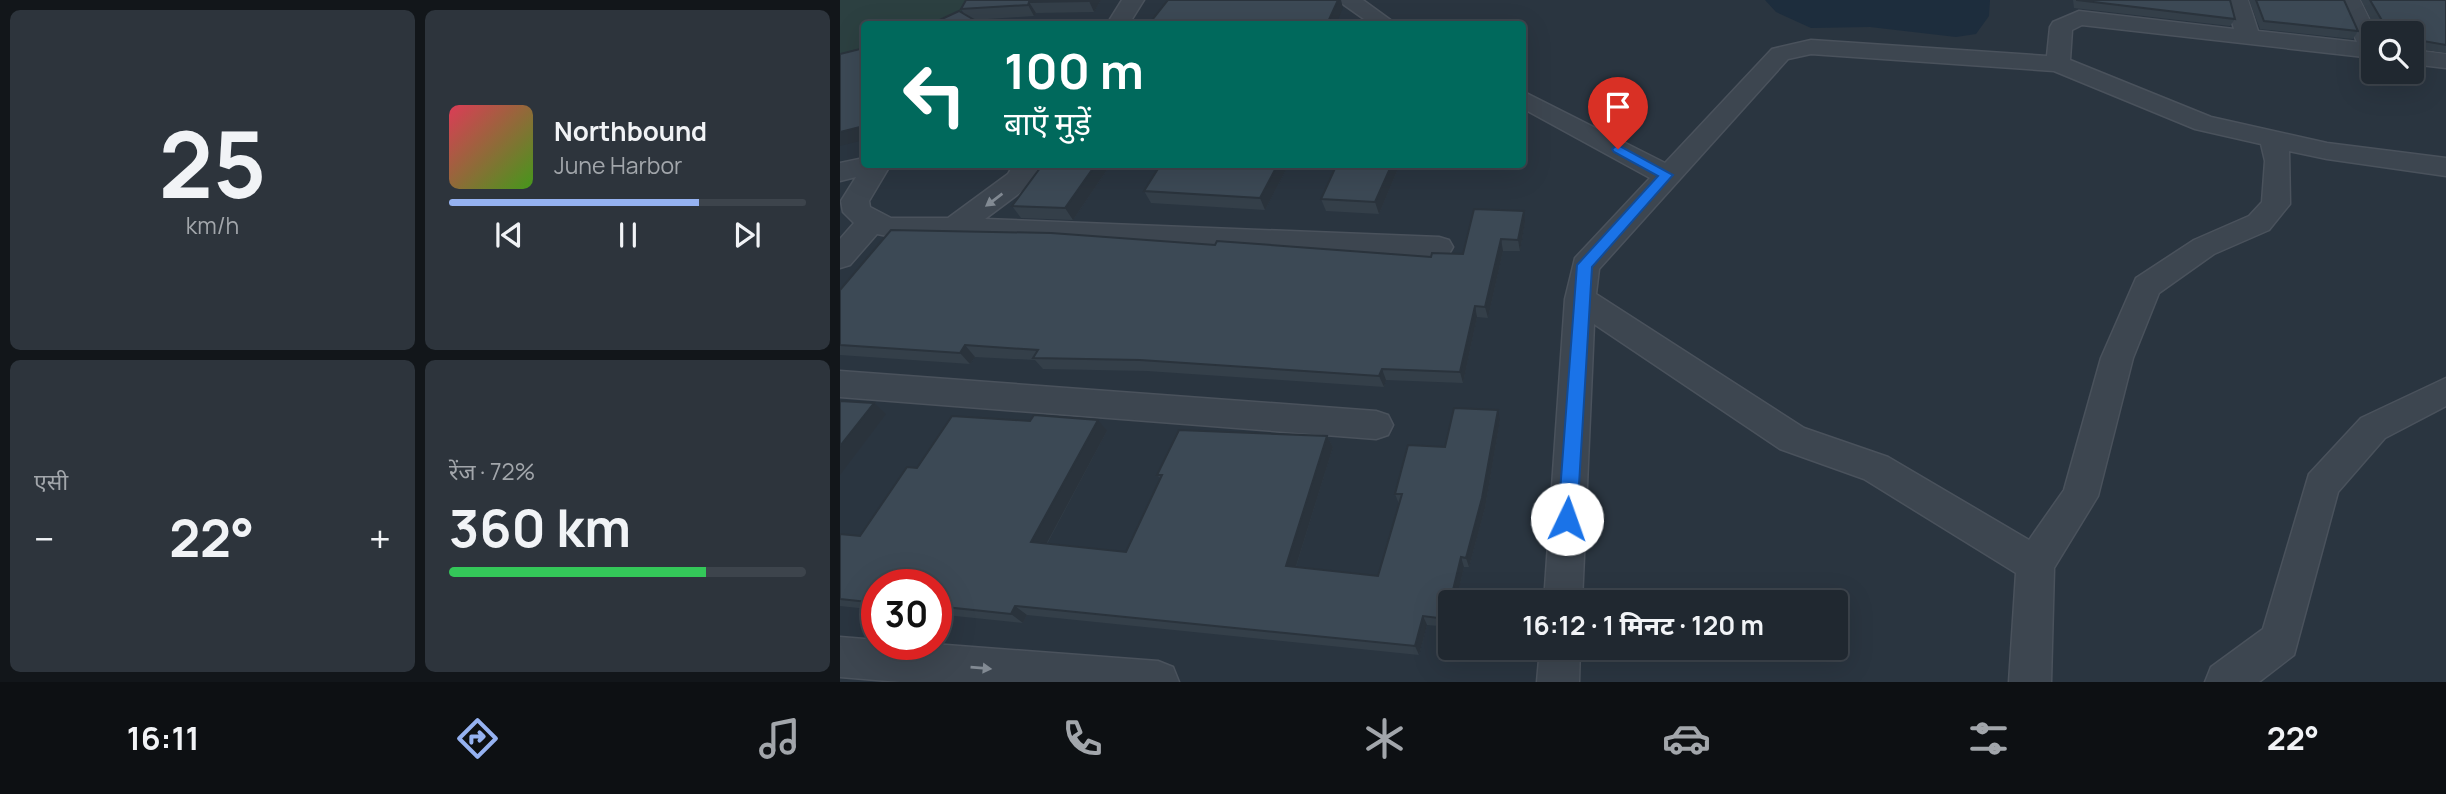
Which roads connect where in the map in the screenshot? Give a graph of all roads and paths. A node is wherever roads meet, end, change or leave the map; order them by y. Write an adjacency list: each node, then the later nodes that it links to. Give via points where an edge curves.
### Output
1 (1133, 0): 6 (street)
2 (1348, 0): 7 (street)
3 (2237, 0): 9 (street)
4 (2349, 0): 8 (street)
5 (2128, 11): 9 (street); 13 (street, via 2079,18 2061,27)
6 (1120, 21)
7 (1380, 21)
8 (2361, 26)
9 (2248, 36): 10 (street)
10 (2361, 50)
11 (2424, 58): 12 (street)
12 (2446, 61)
13 (2057, 64): 15 (street, via 2204,123); 21 (street, via 1811,47 1780,54)
14 (1526, 100): 21 (street)
15 (2273, 139): 17 (street); 30 (street, via 2278,161 2276,204 2259,223 2204,247 2147,286 2117,358 2080,496)
16 (861, 167): 20 (street)
17 (2446, 167)
18 (875, 168): 22 (street, via 855,201)
19 (1025, 168): 23 (street, one-way to 23, via 1019,180)
20 (840, 172)
21 (1667, 175): 26 (street, via 1585,265)
22 (856, 217): 23 (street, via 905,230); 25 (street)
23 (954, 228): 24 (street)
24 (1439, 247)
25 (840, 258)
26 (1580, 299): 30 (street, via 1792,439 1875,468); 31 (street)
27 (840, 384): 29 (street)
28 (2446, 391): 37 (street, via 2372,428 2322,485 2280,641)
29 (1376, 425)
30 (2035, 565): 36 (street)
31 (1564, 590)
32 (840, 657): 34 (street, one-way to 34)
33 (1559, 660): 35 (street)
34 (1158, 682)
35 (1558, 682)
36 (2030, 682)
37 (2226, 682)

